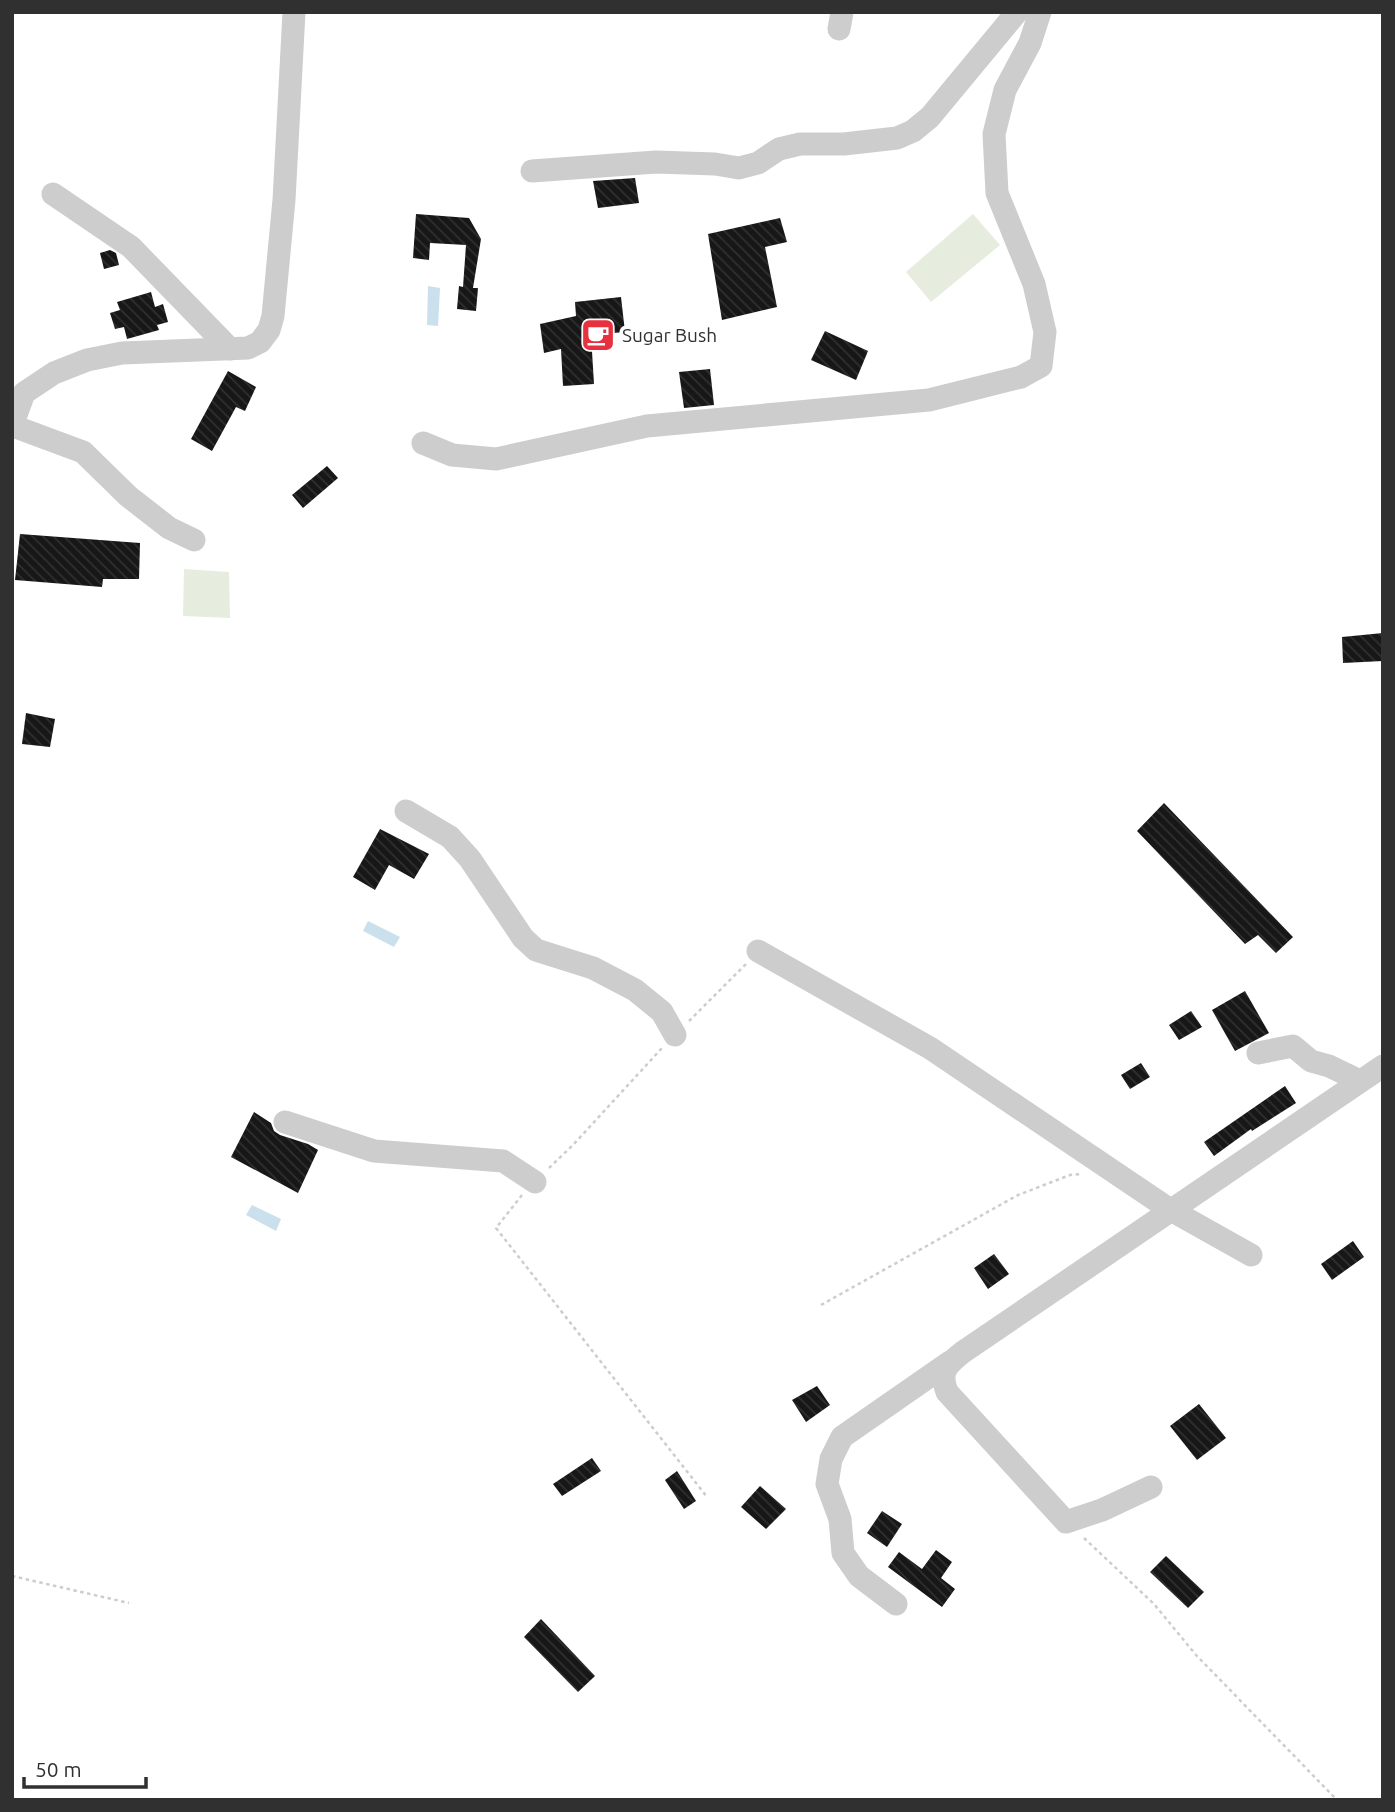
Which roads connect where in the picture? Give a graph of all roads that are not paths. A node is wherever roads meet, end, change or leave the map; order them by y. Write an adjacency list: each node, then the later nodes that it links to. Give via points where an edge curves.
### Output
1 (294, 12): 6 (street, via 273,316 260,342)
2 (1017, 12): 4 (street, via 930,117 897,138 800,144 739,168 656,162)
3 (1040, 12): 8 (street, via 1030,43 1005,90 993,134 997,193 1034,284 1045,332 1041,366 1021,377 929,400 647,426 496,458 452,455)
4 (532, 171)
5 (53, 194): 6 (street, via 131,247)
6 (230, 349): 7 (street, via 122,353 87,359 24,393)
7 (13, 426): 9 (street, via 83,452 128,496 169,528)
8 (423, 443)
9 (194, 540)
10 (406, 811): 12 (street, via 450,836 536,950 593,968 635,990 662,1012)
11 (758, 951): 18 (street, via 929,1048)
12 (675, 1035)
13 (1258, 1054): 15 (street, via 1293,1046 1311,1061)
14 (1383, 1066): 15 (street)
15 (1360, 1081): 18 (street)
16 (285, 1122): 17 (street, via 374,1150 503,1161)
17 (535, 1182)
18 (1170, 1209): 19 (street); 20 (street)
19 (1251, 1255)
20 (953, 1360): 21 (street, via 945,1369 947,1392 1066,1522); 22 (street, via 842,1437 831,1459 827,1484 840,1520 844,1553 859,1576)
21 (1151, 1486)
22 (895, 1604)

